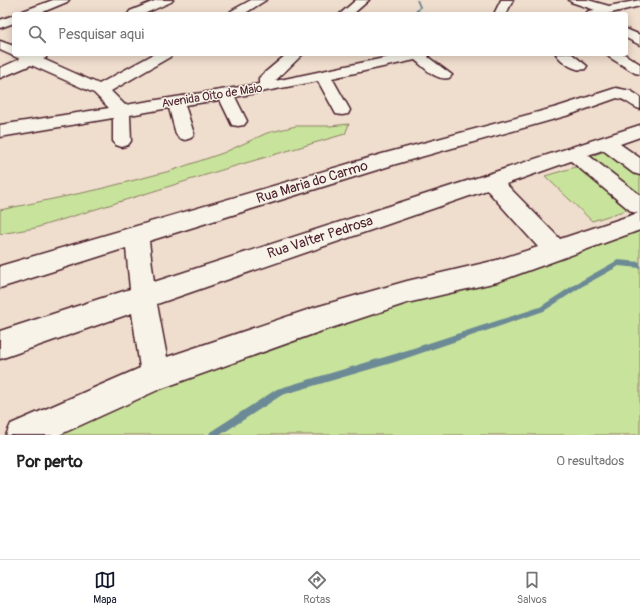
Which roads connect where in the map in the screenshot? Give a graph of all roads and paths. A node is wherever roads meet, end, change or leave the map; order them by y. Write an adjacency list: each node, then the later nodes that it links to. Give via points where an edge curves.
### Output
1 (63, 0): 9 (street)
2 (166, 0): 10 (street)
3 (260, 0): 11 (street)
4 (363, 0): 12 (street)
5 (507, 0): 13 (street)
6 (575, 0): 8 (street)
7 (640, 2): 8 (street)
8 (609, 10): 14 (street)
9 (31, 12)
10 (139, 12)
11 (239, 12)
12 (348, 12)
13 (501, 12)
14 (600, 12)
15 (12, 20): 16 (street)
16 (0, 24)
17 (628, 26): 18 (street)
18 (640, 41)
19 (0, 45): 20 (street)
20 (12, 50)
21 (31, 56): 30 (street); 34 (street)
22 (161, 56): 34 (street)
23 (294, 56): 33 (street, via 267,78)
24 (415, 56): 32 (street, Avenida Oito de Maio)
25 (421, 56): 31 (street)
26 (566, 56): 28 (street)
27 (617, 56): 29 (street)
28 (580, 66)
29 (640, 70)
30 (0, 73)
31 (444, 75)
32 (323, 76): 33 (street, Avenida Oito de Maio); 38 (street)
33 (267, 87): 35 (street, Avenida Oito de Maio)
34 (100, 90): 39 (street)
35 (225, 94): 37 (street, Avenida Oito de Maio); 40 (street)
36 (632, 99): 51 (street, Rua Maria do Carmo, via 616,93)
37 (176, 103): 39 (street, Avenida Oito de Maio); 42 (street)
38 (342, 110)
39 (121, 111): 43 (street, Avenida Oito de Maio); 44 (street)
40 (238, 121)
41 (640, 131): 45 (street, Rua Valter Pedrosa)
42 (185, 134)
43 (1, 136)
44 (122, 141)
45 (606, 143): 46 (street, Rua Valter Pedrosa); 47 (street)
46 (574, 154): 48 (street, Rua Valter Pedrosa); 49 (street)
47 (640, 168)
48 (491, 181): 52 (street); 54 (street, Rua Valter Pedrosa)
49 (640, 206)
50 (640, 221): 52 (street)
51 (137, 236): 53 (street, Rua Maria do Carmo); 54 (street)
52 (556, 250): 56 (street, via 497,271 407,292 316,320)
53 (0, 277)
54 (143, 297): 55 (street, Rua Valter Pedrosa); 56 (street)
55 (0, 345)
56 (156, 376): 57 (street)
57 (22, 435)

